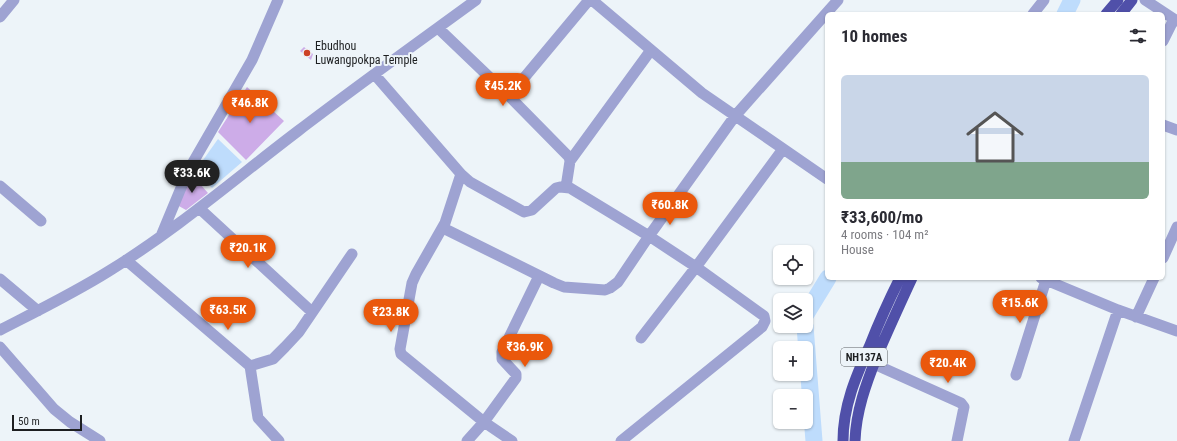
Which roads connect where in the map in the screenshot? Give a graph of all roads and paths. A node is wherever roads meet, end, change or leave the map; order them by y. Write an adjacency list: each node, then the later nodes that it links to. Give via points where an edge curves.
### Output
1 (14, 0): 17 (street)
2 (278, 0): 38 (street, via 252,60 188,171)
3 (590, 0): 21 (street); 23 (street)
4 (838, 0): 10 (street)
5 (1044, 0): 11 (street)
6 (1118, 0): 12 (highway)
7 (1132, 0): 13 (highway)
8 (1145, 0): 14 (street)
9 (474, 1): 19 (street)
10 (827, 12)
11 (1035, 12)
12 (1108, 12)
13 (1123, 12)
14 (1163, 12)
15 (1165, 13): 18 (street)
16 (825, 15): 24 (street)
17 (0, 17)
18 (1175, 20): 20 (street)
19 (438, 28): 22 (street); 23 (street)
20 (1165, 38)
21 (651, 50): 24 (street, via 702,93); 28 (street)
22 (375, 75): 29 (street); 33 (street)
23 (509, 96): 28 (street)
24 (736, 116): 27 (street); 37 (street)
25 (1165, 126): 26 (street)
26 (1177, 130)
27 (783, 149): 30 (street); 42 (street)
28 (570, 161): 32 (street)
29 (461, 174): 32 (street, via 470,182 524,212 532,210 556,188); 36 (street)
30 (825, 178)
31 (0, 186): 34 (street)
32 (566, 187): 37 (street)
33 (199, 208): 38 (street); 52 (street)
34 (41, 221)
35 (1177, 227): 40 (street)
36 (443, 228): 43 (street); 61 (street, via 412,283 401,354)
37 (648, 236): 42 (street); 43 (street, via 618,282 605,290 564,287)
38 (160, 237): 41 (street)
39 (352, 254): 52 (street)
40 (1165, 254)
41 (126, 260): 51 (street); 59 (street)
42 (696, 268): 56 (street); 66 (street, via 764,316 764,324)
43 (539, 276): 61 (street, via 502,352 502,359 516,374 516,378)
44 (0, 279): 51 (street)
45 (899, 280): 67 (highway, NH137A, via 850,393 845,410)
46 (911, 280): 58 (highway, NH137A)
47 (1044, 280): 60 (street)
48 (1153, 280): 53 (street)
49 (1059, 281): 50 (street)
50 (1118, 310): 53 (street); 70 (street)
51 (38, 311): 54 (street)
52 (312, 312): 59 (street, via 278,356)
53 (1136, 317): 55 (street)
54 (0, 330)
55 (1177, 331)
56 (641, 338)
57 (0, 347): 62 (street, via 54,409)
58 (874, 364): 68 (highway, NH137A, via 856,418); 69 (street, via 961,403 964,407)
59 (250, 366): 63 (street, via 258,418)
60 (1016, 375)
61 (484, 422): 64 (street); 65 (street)
62 (100, 441)
63 (279, 441)
64 (467, 441)
65 (512, 441)
66 (621, 441)
67 (843, 441)
68 (855, 441)
69 (957, 441)
70 (1074, 441)

